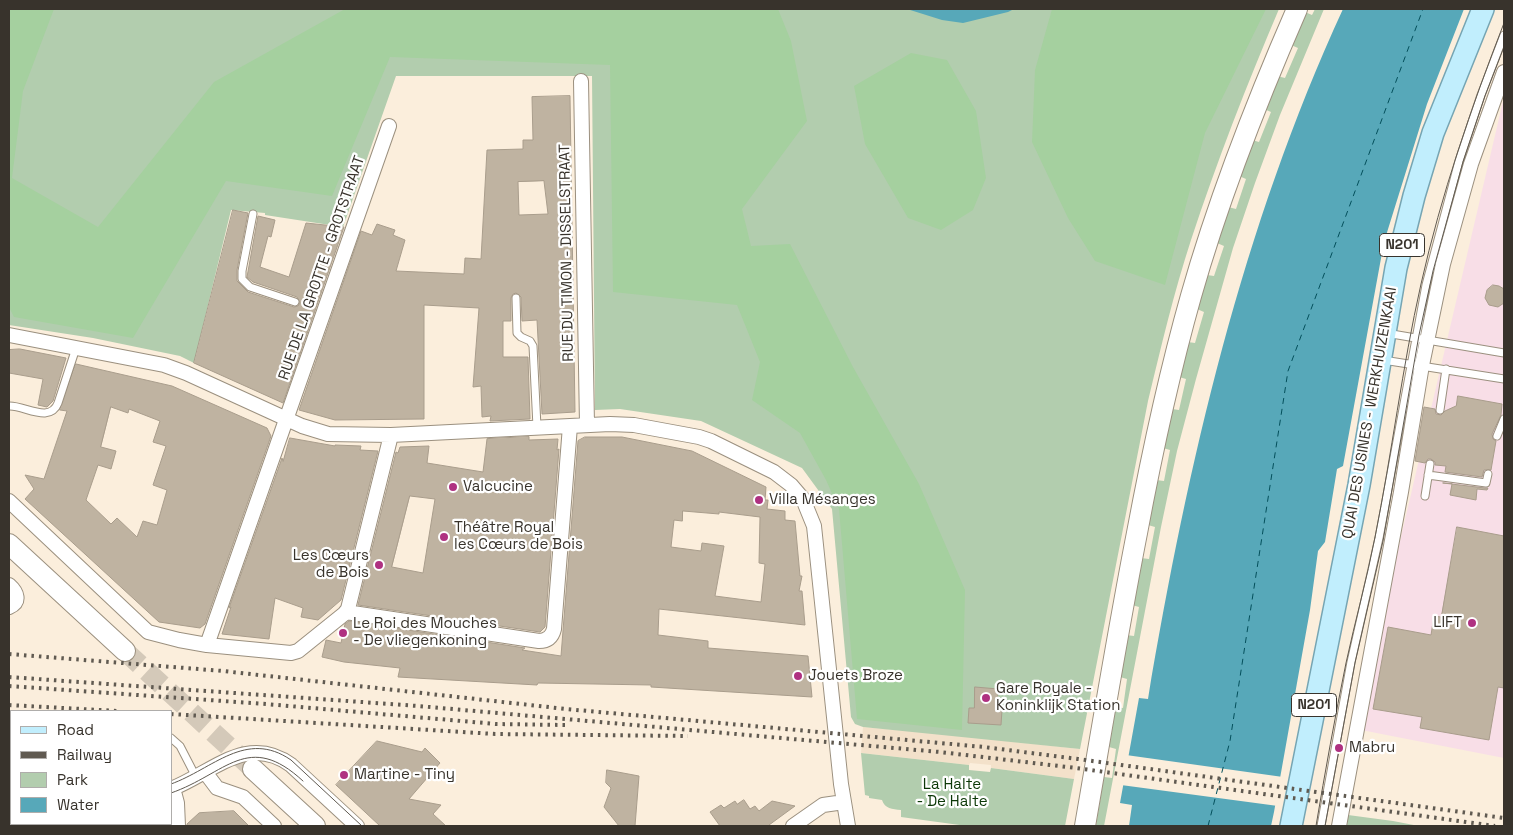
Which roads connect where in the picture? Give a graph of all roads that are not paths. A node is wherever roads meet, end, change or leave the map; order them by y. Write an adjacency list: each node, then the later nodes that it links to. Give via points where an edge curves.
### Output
1 (1297, 9): 50 (main road, via 1239,150 1208,239 1175,356 1148,474)
2 (1483, 9): 10 (main road, QUAI DES USINES - WERKHUIZENKAAI / N201, via 1431,142 1414,196)
3 (1504, 35): 12 (lane, QUAI DES USINES - WERKHUIZENKAAI, via 1456,169 1429,270)
4 (1504, 72): 12 (street, QUAI DES USINES - WERKHUIZENKAAI, via 1471,164)
5 (581, 81): 23 (street, RUE DU TIMON - DISSELSTRAAT)
6 (388, 126): 22 (street, RUE DE LA GROTTE - GROTSTRAAT, via 319,311)
7 (253, 214): 9 (lane, via 242,279 250,287)
8 (516, 298): 25 (lane, via 517,333 533,346)
9 (295, 302)
10 (1384, 332): 12 (lane); 15 (main road, QUAI DES USINES - WERKHUIZENKAAI / N201)
11 (9, 335): 13 (street)
12 (1421, 339): 14 (lane); 16 (street, QUAI DES USINES - WERKHUIZENKAAI)
13 (76, 348): 19 (lane, via 54,410 43,413); 22 (street, via 176,368)
14 (1504, 353)
15 (1381, 359): 16 (lane); 51 (main road, QUAI DES USINES - WERKHUIZENKAAI / N201)
16 (1416, 364): 17 (lane); 52 (lane, QUAI DES USINES - WERKHUIZENKAAI, via 1351,662); 53 (street, QUAI DES USINES - WERKHUIZENKAAI, via 1400,492)
17 (1446, 369): 18 (lane); 20 (lane)
18 (1504, 379)
19 (9, 406)
20 (1440, 410)
21 (1504, 419): 27 (lane)
22 (286, 420): 26 (street, via 328,434); 37 (street, RUE DE LA GROTTE - GROTSTRAAT)
23 (587, 425): 24 (street); 43 (street, via 634,425 711,441 774,472 803,500 816,535)
24 (570, 426): 25 (street); 36 (street, via 551,636 539,641)
25 (537, 427): 26 (street)
26 (390, 435): 36 (street)
27 (1497, 436)
28 (1430, 464): 30 (lane)
29 (1488, 474): 30 (lane, via 1486,483)
30 (1428, 475): 31 (lane)
31 (1425, 496)
32 (9, 501): 37 (street, via 146,630)
33 (9, 544): 38 (main road)
34 (11, 586): 35 (street, via 17,598)
35 (9, 608)
36 (346, 612): 37 (street, via 298,651 291,653)
37 (207, 645)
38 (124, 651)
39 (172, 739): 41 (lane)
40 (253, 769): 46 (main road)
41 (200, 775): 42 (street); 45 (street, via 217,788 242,797); 47 (street, via 239,755 266,753 291,765)
42 (172, 788): 44 (street, via 177,803)
43 (844, 802): 48 (street, via 823,805); 49 (street)
44 (178, 826)
45 (274, 826)
46 (315, 826)
47 (357, 826)
48 (793, 826)
49 (848, 826)
50 (1085, 826)
51 (1291, 826)
52 (1321, 826)
53 (1339, 826)

